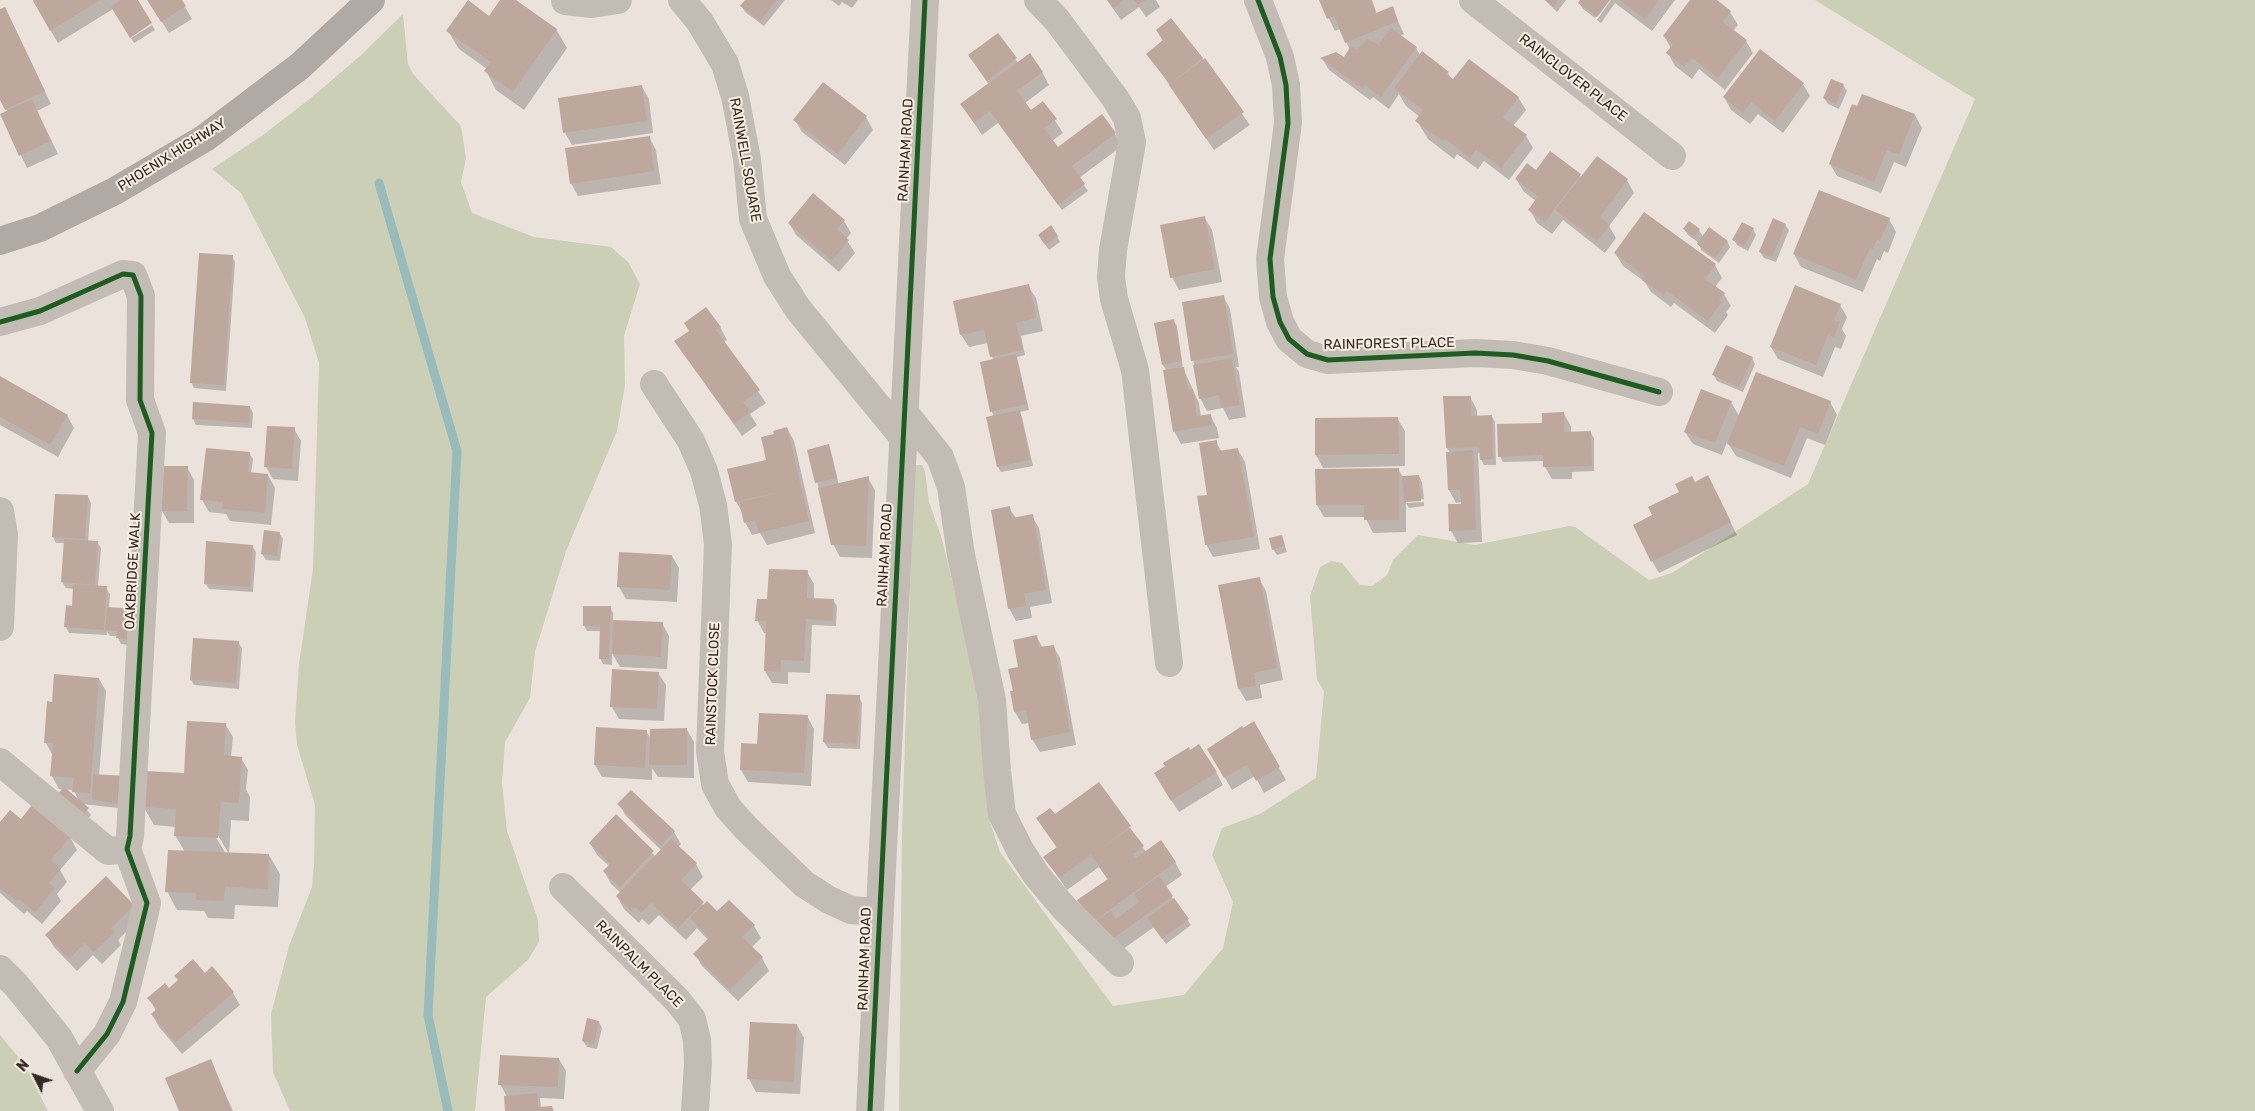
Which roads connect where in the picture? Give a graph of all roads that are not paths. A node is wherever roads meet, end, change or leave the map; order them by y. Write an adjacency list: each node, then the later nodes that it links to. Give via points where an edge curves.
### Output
1 (371, 0): 10 (main road, PHOENIX HIGHWAY, via 300,66 206,138 115,191 40,228)
2 (618, 0): 8 (street, via 592,4)
3 (682, 0): 14 (street, RAINWELL SQUARE, via 700,22 725,64 735,96 747,159 753,219 777,276 798,309)
4 (925, 0): 14 (street, RAINHAM ROAD)
5 (1038, 0): 17 (street, via 1057,20 1115,98 1127,118 1132,142 1111,277 1114,299 1135,370)
6 (1258, 0): 13 (street, RAINFOREST PLACE, via 1280,57 1286,86 1288,123 1270,259 1273,297 1280,322 1290,339 1307,354 1328,360 1513,354)
7 (1474, 0): 9 (street, RAINCLOVER PLACE)
8 (566, 1)
9 (1672, 156)
10 (0, 241)
11 (0, 322): 19 (street, OAKBRIDGE WALK, via 40,311 123,274 133,275 141,296 140,400 152,433)
12 (654, 384): 21 (street, RAINSTOCK CLOSE, via 691,441 704,471 714,514 718,544 710,751 715,784 728,808 804,884 851,910)
13 (1659, 392)
14 (903, 425): 21 (street, RAINHAM ROAD); 22 (street, RAINWELL SQUARE, via 940,457 951,487 961,556 992,700 1002,814 1037,876 1064,908)
15 (0, 511): 16 (street, via 4,536)
16 (0, 627)
17 (1169, 663)
18 (0, 762): 19 (street, via 108,851)
19 (127, 849): 24 (street, via 147,903 123,1002 107,1034)
20 (562, 887): 26 (street, RAINPALM PLACE, via 677,1000 692,1019 698,1062)
21 (878, 912): 27 (street, RAINHAM ROAD)
22 (1120, 963)
23 (0, 969): 24 (street, via 59,1038)
24 (77, 1071): 25 (street)
25 (100, 1111)
26 (695, 1111)
27 (870, 1111)

